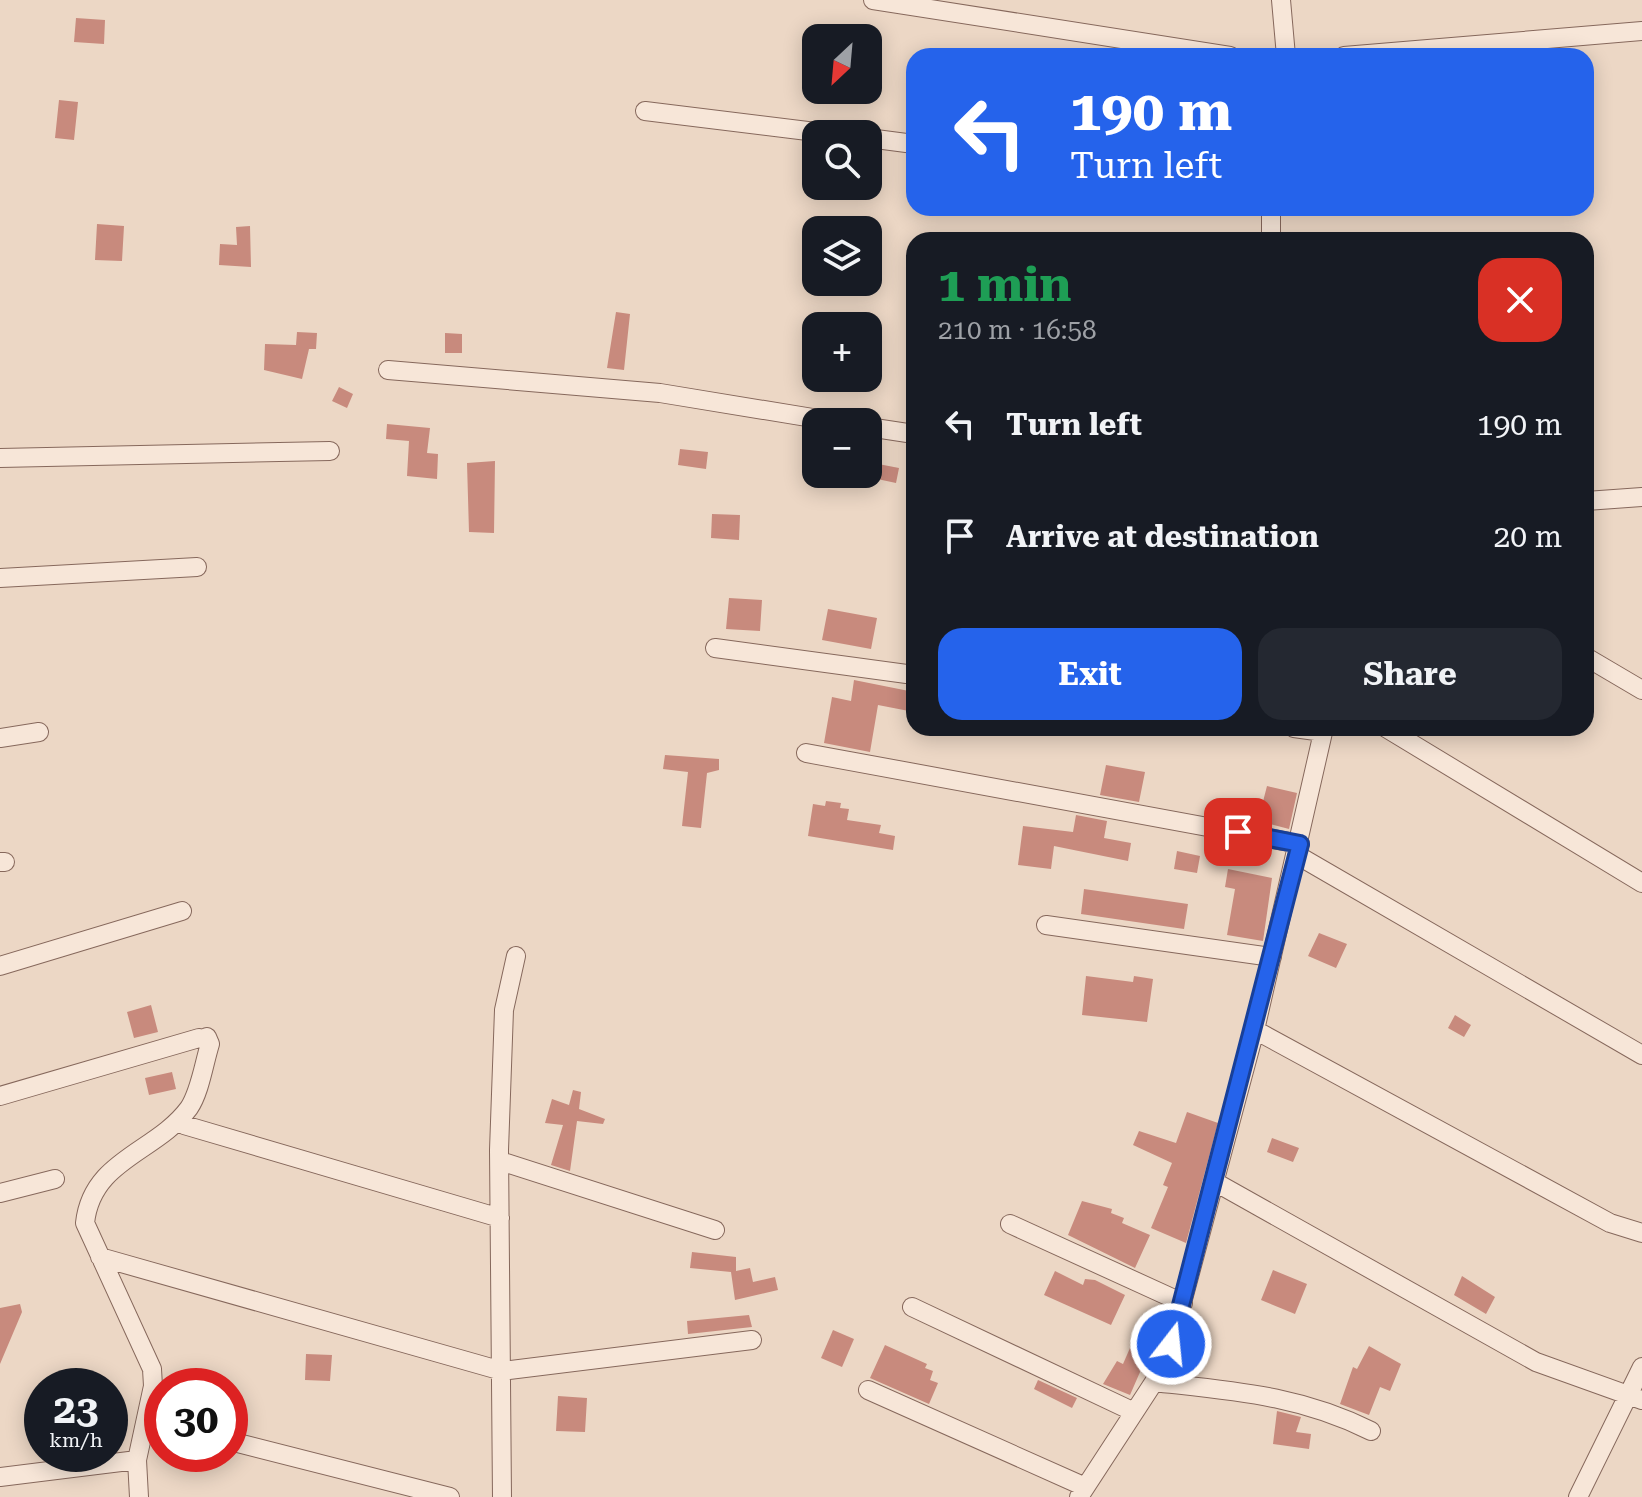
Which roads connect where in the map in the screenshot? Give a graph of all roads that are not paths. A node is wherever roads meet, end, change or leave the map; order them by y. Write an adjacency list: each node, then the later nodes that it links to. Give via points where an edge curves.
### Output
1 (873, 0): 4 (street)
2 (1281, 0): 5 (street)
3 (1642, 31): 6 (street)
4 (1179, 48)
5 (1285, 48)
6 (1439, 48)
7 (645, 111): 8 (street)
8 (802, 130)
9 (882, 140): 10 (street)
10 (906, 143)
11 (388, 370): 12 (street, via 660,393)
12 (802, 416)
13 (882, 429): 14 (street)
14 (906, 433)
15 (330, 451): 16 (street)
16 (0, 458)
17 (1642, 497): 18 (street)
18 (1594, 500)
19 (197, 567): 20 (street)
20 (0, 578)
21 (715, 648): 23 (street)
22 (1594, 662): 24 (street)
23 (906, 674)
24 (1642, 690)
25 (39, 732): 28 (street)
26 (1323, 736): 30 (street)
27 (1399, 736): 31 (street)
28 (0, 738)
29 (806, 753): 30 (street)
30 (1298, 849): 35 (street); 38 (street)
31 (1642, 883)
32 (182, 911): 36 (street)
33 (1046, 925): 35 (street)
34 (516, 956): 41 (street, via 504,1010)
35 (1272, 957): 37 (street)
36 (0, 966)
37 (1255, 1030): 43 (street); 48 (street, via 1610,1223)
38 (1642, 1055)
39 (0, 1096): 49 (street, via 203,1038 210,1044 191,1106 102,1178 87,1201 85,1223)
40 (184, 1125): 45 (street)
41 (500, 1161): 45 (street); 47 (street)
42 (55, 1179): 44 (street)
43 (1215, 1182): 50 (street); 58 (street, via 1536,1362)
44 (0, 1193)
45 (500, 1218): 55 (street)
46 (1010, 1224): 50 (street)
47 (715, 1230)
48 (1642, 1233)
49 (100, 1257): 54 (street); 55 (street)
50 (1183, 1303): 56 (street)
51 (912, 1307): 59 (street)
52 (752, 1340): 55 (street)
53 (1642, 1367): 58 (street)
54 (152, 1368)
55 (502, 1371): 68 (street)
56 (1154, 1382): 59 (street); 60 (street, via 1276,1395)
57 (868, 1390): 65 (street)
58 (1635, 1397): 69 (street)
59 (1132, 1411): 65 (street)
60 (1371, 1431)
61 (144, 1443): 63 (street)
62 (248, 1446): 67 (street)
63 (137, 1460): 64 (street); 66 (street)
64 (0, 1477)
65 (1081, 1492)
66 (139, 1497)
67 (450, 1497)
68 (502, 1497)
69 (1578, 1497)

